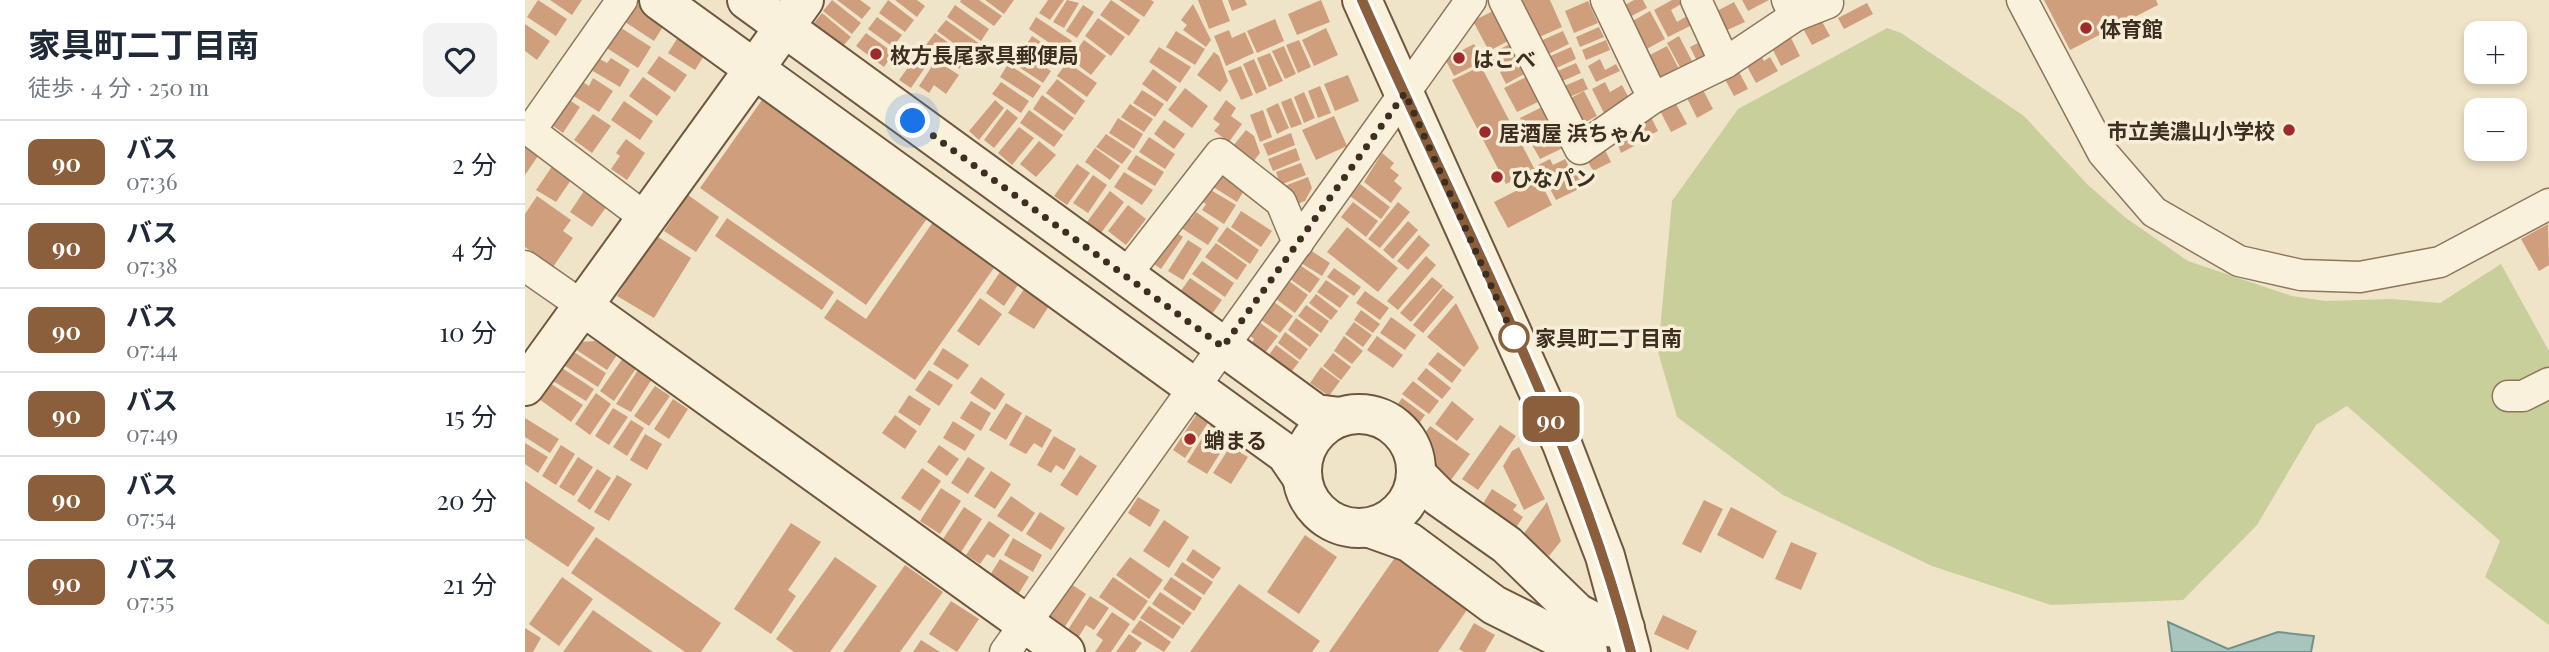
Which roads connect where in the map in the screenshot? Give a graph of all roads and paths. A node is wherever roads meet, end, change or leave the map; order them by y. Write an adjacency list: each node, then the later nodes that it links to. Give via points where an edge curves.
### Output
1 (622, 0): 17 (street)
2 (659, 0): 14 (street)
3 (747, 0): 12 (street)
4 (1362, 0): 15 (street)
5 (1471, 0): 15 (street)
6 (1504, 0): 16 (street, via 1580,149)
7 (1606, 0): 16 (street)
8 (1696, 0): 13 (street)
9 (2022, 0): 20 (street, via 2103,153 2154,212 2239,261 2301,275 2360,277 2439,262)
10 (1828, 3): 11 (street)
11 (1791, 8): 13 (street)
12 (794, 14): 14 (street); 18 (street)
13 (1725, 63): 16 (street)
14 (754, 69): 19 (street); 21 (street)
15 (1405, 93): 23 (street); 38 (street, via 1562,444 1605,556)
16 (1653, 98)
17 (528, 129): 21 (street)
18 (933, 136): 19 (street); 22 (street)
19 (902, 176): 26 (street)
20 (2549, 204)
21 (647, 219): 27 (street)
22 (1081, 243): 25 (street); 26 (street)
23 (1298, 243): 25 (street, via 1282,202 1220,154); 28 (street)
24 (525, 266): 27 (street)
25 (1125, 276): 28 (street)
26 (1051, 284): 31 (street)
27 (584, 307): 30 (street); 37 (street)
28 (1223, 347): 31 (street); 33 (street, via 1316,414)
29 (2549, 383): 32 (street, via 2523,396)
30 (525, 386)
31 (1194, 388): 35 (street, via 1286,454); 37 (street)
32 (2508, 396)
33 (1341, 416): 34 (street, via 1377,416 1393,426 1414,455); 35 (street, via 1311,439 1302,456)
34 (1416, 474): 36 (street, via 1413,492 1403,508 1389,521); 38 (street, via 1439,497 1507,545 1577,613)
35 (1301, 475): 36 (street, via 1305,495 1324,517 1351,528)
36 (1370, 528): 40 (street, via 1409,542 1494,605)
37 (1015, 638): 39 (street)
38 (1628, 640)
39 (1065, 652)
40 (1588, 652)

